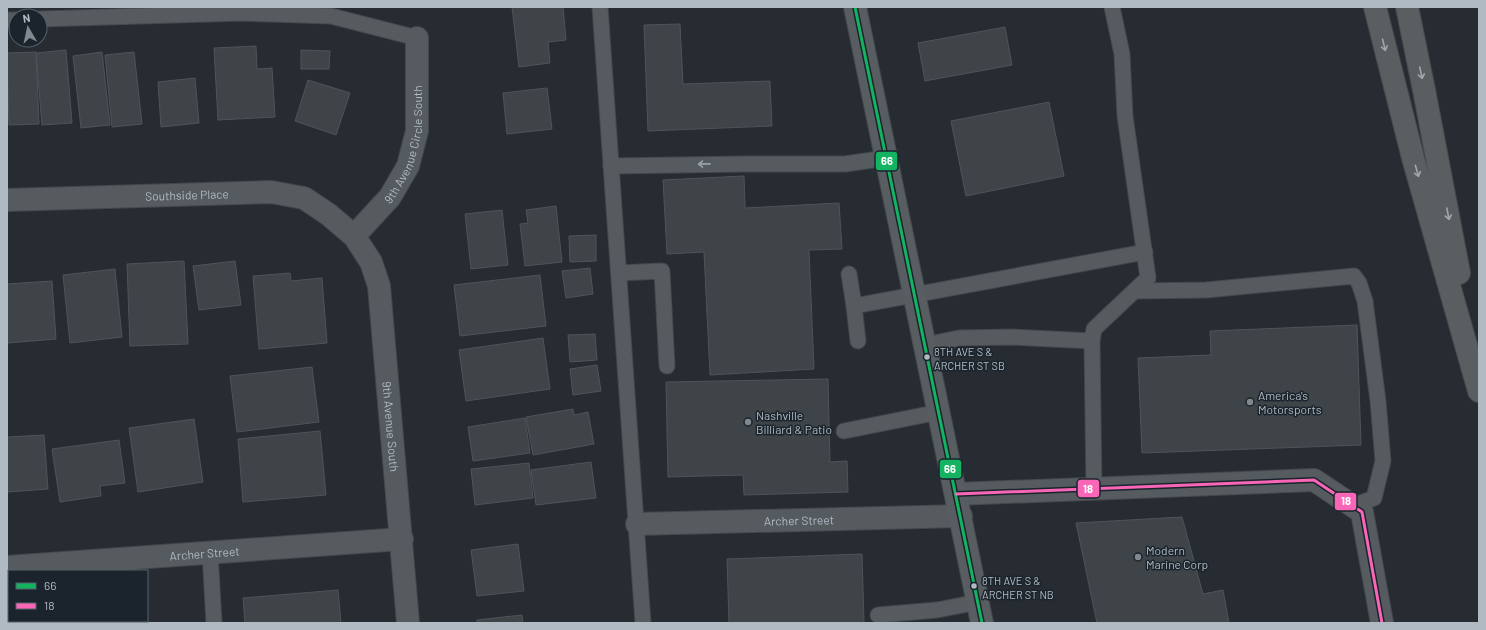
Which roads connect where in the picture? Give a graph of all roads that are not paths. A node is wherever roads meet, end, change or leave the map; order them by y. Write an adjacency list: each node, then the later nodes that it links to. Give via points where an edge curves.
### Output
1 (600, 7): 2 (lane); 10 (lane)
2 (604, 7)
3 (855, 7): 9 (main road)
4 (1112, 7): 13 (lane, via 1122,54 1125,116)
5 (1375, 7): 24 (highway, one-way to 24, via 1413,158)
6 (1407, 7): 23 (highway, one-way to 23)
7 (48, 19): 8 (lane, via 242,13 331,16)
8 (416, 38): 12 (street, 9th Avenue Circle South, via 417,131 408,166 390,197)
9 (886, 158): 10 (lane, one-way to 10, via 845,164); 17 (main road)
10 (611, 166): 14 (lane)
11 (7, 200): 12 (street, Southside Place, via 271,192 304,198)
12 (354, 236): 32 (street, 9th Avenue South, via 371,262 379,286)
13 (1144, 252): 16 (lane, via 1148,278); 17 (lane)
14 (619, 273): 22 (lane, via 662,271); 31 (lane)
15 (849, 274): 18 (lane)
16 (1135, 291): 20 (lane, via 1094,329); 29 (lane, via 1206,290 1354,276 1366,301 1383,462 1374,498)
17 (915, 295): 18 (lane); 21 (main road)
18 (854, 306): 19 (lane)
19 (858, 341)
20 (1092, 341): 21 (lane, via 1011,337 959,338); 27 (lane)
21 (925, 345): 25 (main road)
22 (666, 366)
23 (1479, 381)
24 (1479, 391)
25 (939, 412): 26 (lane); 28 (main road)
26 (844, 431)
27 (1094, 489): 28 (street); 29 (street, via 1314,480)
28 (956, 494): 30 (main road)
29 (1358, 509): 41 (street)
30 (961, 516): 31 (street, Archer Street); 35 (main road)
31 (637, 524): 39 (lane)
32 (402, 539): 33 (street, Archer Street); 38 (street, 9th Avenue South)
33 (210, 552): 34 (street, Archer Street); 37 (lane)
34 (7, 567)
35 (978, 602): 36 (lane, via 936,610); 40 (main road)
36 (878, 615)
37 (214, 623)
38 (408, 623)
39 (643, 623)
40 (982, 623)
41 (1382, 623)

